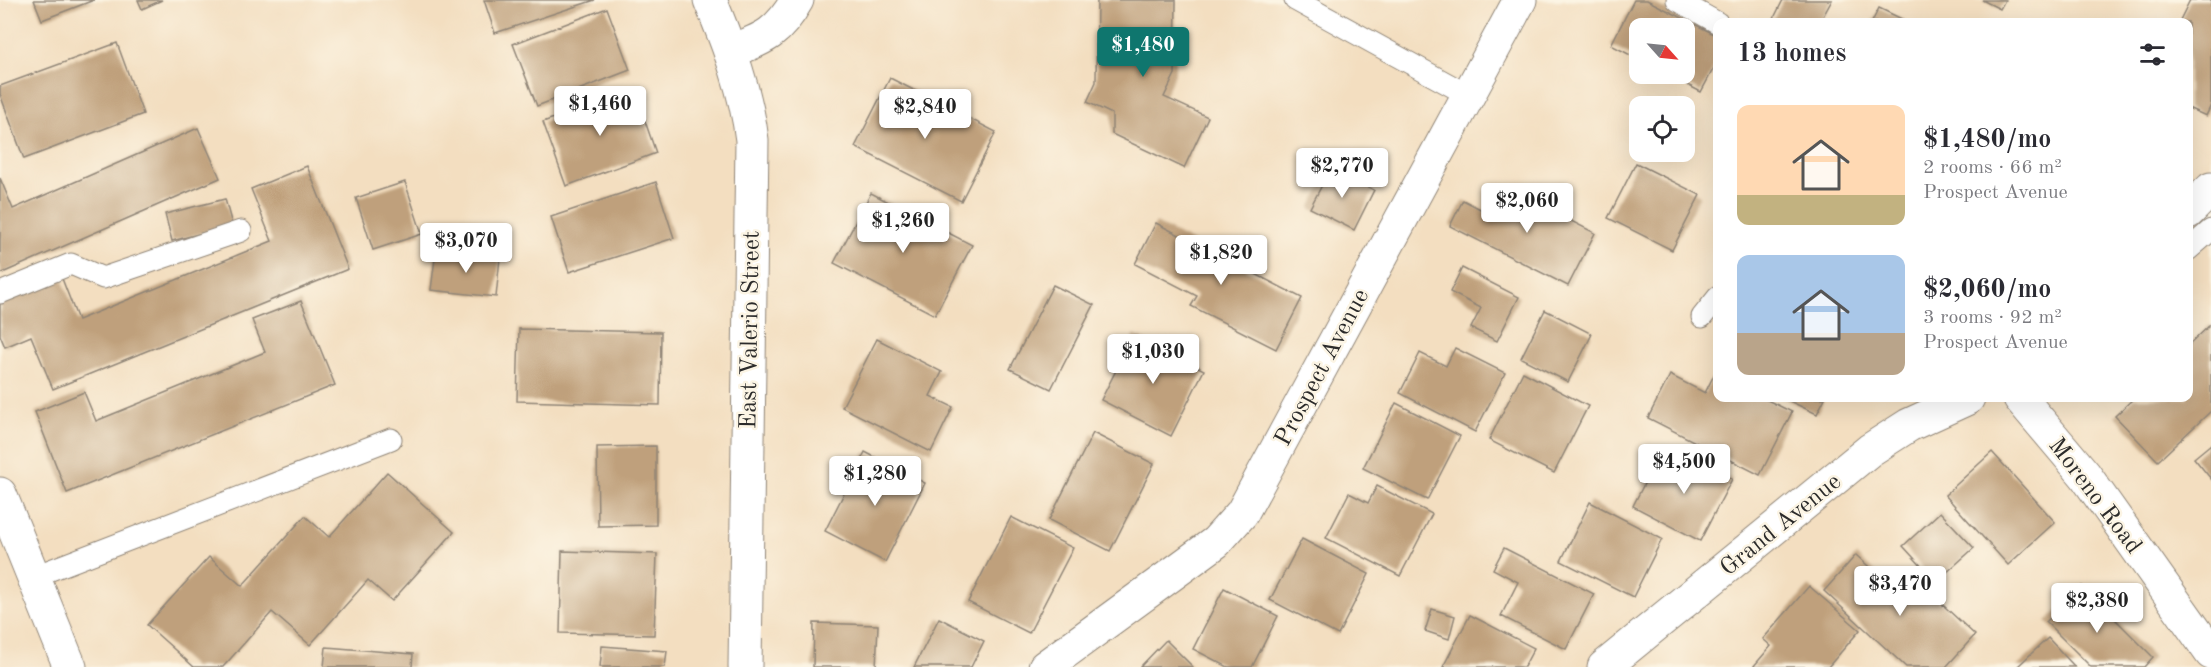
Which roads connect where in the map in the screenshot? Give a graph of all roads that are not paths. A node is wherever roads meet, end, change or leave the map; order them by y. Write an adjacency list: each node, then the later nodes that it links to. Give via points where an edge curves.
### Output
1 (710, 0): 7 (street, East Valerio Street)
2 (797, 0): 7 (street, via 776,31)
3 (1295, 0): 8 (lane)
4 (1520, 0): 8 (street, Prospect Avenue)
5 (1677, 0): 6 (lane)
6 (1713, 20)
7 (731, 51): 24 (street, East Valerio Street, via 748,107 752,140)
8 (1468, 95): 25 (street, Prospect Avenue, via 1242,513 1216,542)
9 (2211, 189): 10 (street)
10 (2193, 207)
11 (2211, 230): 13 (lane)
12 (241, 231): 14 (lane, via 103,278 71,264)
13 (2193, 246)
14 (0, 293)
15 (1713, 303): 16 (lane)
16 (1702, 317)
17 (1959, 402): 26 (street, Grand Avenue, via 1910,425 1870,450)
18 (2023, 402): 22 (street, Moreno Road, via 2085,475)
19 (391, 439): 21 (lane)
20 (0, 494): 21 (street)
21 (35, 576): 23 (street)
22 (2211, 653)
23 (70, 667)
24 (745, 667)
25 (1045, 667)
26 (1604, 667)

